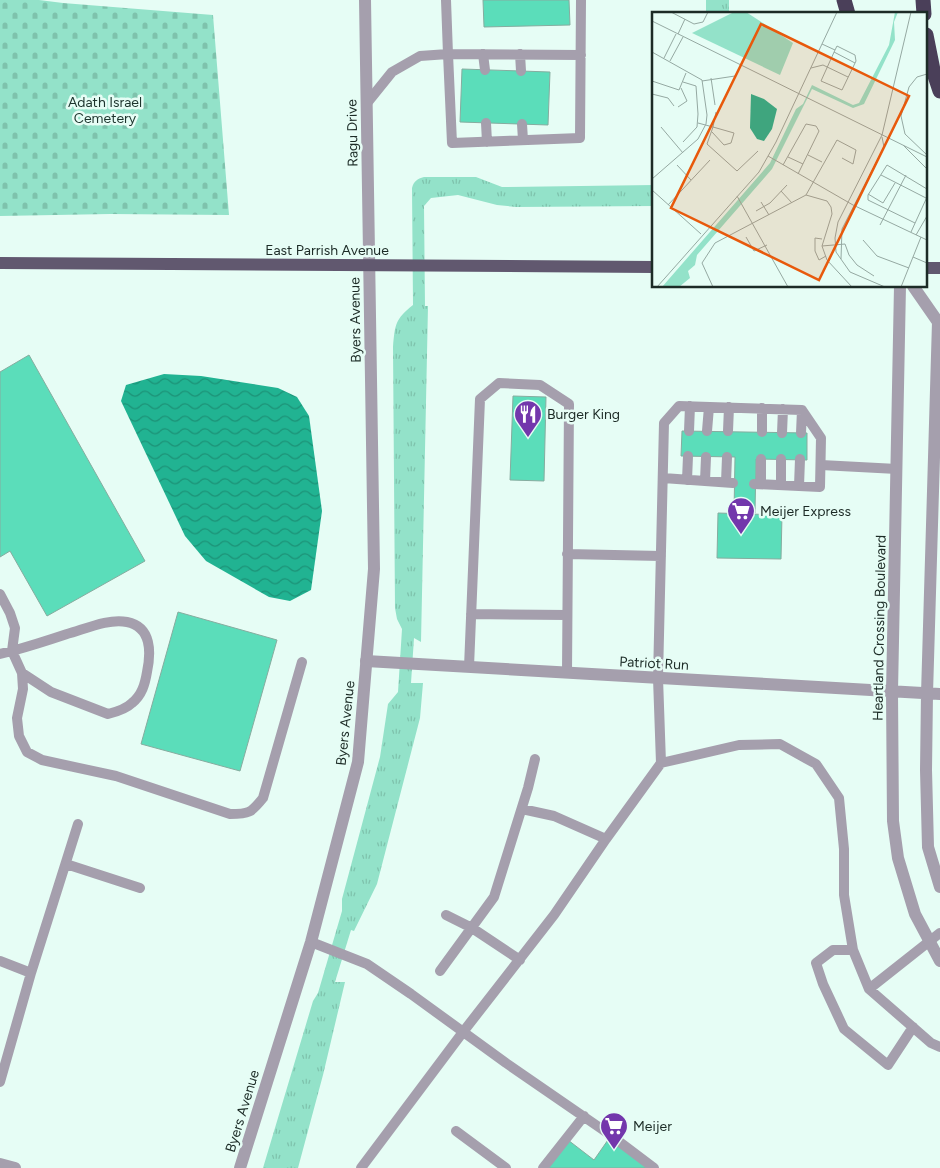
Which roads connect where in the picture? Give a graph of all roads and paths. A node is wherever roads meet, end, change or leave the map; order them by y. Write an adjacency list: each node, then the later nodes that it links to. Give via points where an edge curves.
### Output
1 (365, 0): 12 (street, Ragu Drive)
2 (446, 0): 5 (lane)
3 (581, 0): 8 (lane)
4 (928, 47): 11 (highway)
5 (448, 54): 6 (lane); 12 (lane, via 420,56 392,72); 16 (lane, via 452,143)
6 (483, 54): 7 (lane); 9 (lane)
7 (520, 54): 8 (lane); 10 (lane)
8 (581, 55): 15 (lane, via 580,138)
9 (485, 70)
10 (521, 72)
11 (940, 90)
12 (367, 103): 18 (street, Ragu Drive)
13 (486, 123): 16 (lane)
14 (522, 124): 15 (lane)
15 (523, 140): 16 (lane)
16 (487, 142)
17 (0, 263): 18 (main road, East Parrish Avenue)
18 (370, 265): 19 (main road, East Parrish Avenue); 54 (street, Byers Avenue, via 374,569)
19 (652, 267)
20 (900, 288): 41 (street, Heartland Crossing Boulevard)
21 (914, 288): 61 (street, via 938,322)
22 (690, 406): 23 (lane); 28 (lane); 42 (lane, via 679,406 664,423)
23 (709, 407): 24 (lane); 29 (lane)
24 (729, 407): 25 (lane); 30 (lane)
25 (762, 408): 26 (lane); 31 (lane)
26 (783, 409): 27 (lane); 32 (lane)
27 (802, 410): 33 (lane); 40 (lane, via 821,438)
28 (689, 431)
29 (707, 431)
30 (728, 431)
31 (762, 432)
32 (782, 432)
33 (801, 433)
34 (688, 456): 43 (lane)
35 (706, 456): 44 (lane)
36 (727, 457): 44 (lane, via 729,482)
37 (761, 459): 45 (lane, via 757,484)
38 (781, 459): 45 (lane)
39 (800, 460): 46 (lane)
40 (820, 464): 41 (lane); 46 (lane, via 820,488)
41 (897, 468): 60 (street, Heartland Crossing Boulevard)
42 (663, 478): 43 (lane); 48 (lane)
43 (687, 480): 44 (lane)
44 (705, 481)
45 (781, 485): 46 (lane)
46 (799, 486)
47 (567, 554): 48 (lane); 50 (lane, via 569,404 540,385 499,383 480,399); 51 (lane)
48 (661, 556): 59 (lane)
49 (0, 594): 52 (lane, via 15,628)
50 (471, 614): 51 (lane); 56 (lane)
51 (567, 614): 58 (lane)
52 (12, 651): 53 (lane); 57 (lane); 57 (lane, via 115,621 129,622 138,627 146,635 149,646 150,658 140,693 133,703 108,714 50,692)
53 (0, 654)
54 (366, 661): 56 (street, Patriot Run); 73 (street, Byers Avenue, via 358,762)
55 (302, 662): 57 (lane, via 263,798 254,810 244,814 230,814 116,776 42,760 27,752 19,736 17,718 23,689)
56 (469, 667): 58 (street, Patriot Run)
57 (22, 673)
58 (567, 673): 59 (street, Patriot Run)
59 (658, 678): 60 (street, Patriot Run); 63 (lane)
60 (892, 692): 61 (street, Patriot Run); 74 (street, Heartland Crossing Boulevard, via 893,820 898,858 915,914)
61 (933, 694): 68 (street, via 926,770 928,847)
62 (535, 760): 64 (lane)
63 (661, 763): 66 (lane); 75 (lane, via 739,745 780,744 816,764 839,798 844,895)
64 (522, 809): 66 (lane, via 554,816); 71 (lane, via 494,897)
65 (78, 824): 67 (lane)
66 (606, 839): 76 (lane)
67 (66, 864): 69 (lane); 80 (lane)
68 (940, 887)
69 (140, 888)
70 (446, 915): 71 (lane)
71 (472, 928): 76 (lane); 79 (lane)
72 (940, 933): 74 (lane)
73 (311, 942): 83 (lane, via 367,964); 90 (street, Byers Avenue)
74 (929, 942): 78 (street, Heartland Crossing Boulevard); 81 (lane)
75 (852, 950): 81 (lane); 82 (lane, via 833,950 816,963 844,1028 888,1065)
76 (520, 960): 83 (lane)
77 (0, 961): 80 (lane)
78 (940, 961)
79 (440, 971)
80 (31, 973): 85 (lane)
81 (869, 989): 82 (lane)
82 (913, 1027): 84 (lane)
83 (464, 1032): 86 (lane); 91 (lane)
84 (940, 1047)
85 (0, 1082)
86 (584, 1116): 93 (lane); 94 (lane)
87 (456, 1131): 92 (lane)
88 (0, 1164): 89 (street)
89 (14, 1168)
90 (240, 1168)
91 (361, 1168)
92 (506, 1168)
93 (543, 1168)
94 (654, 1168)

